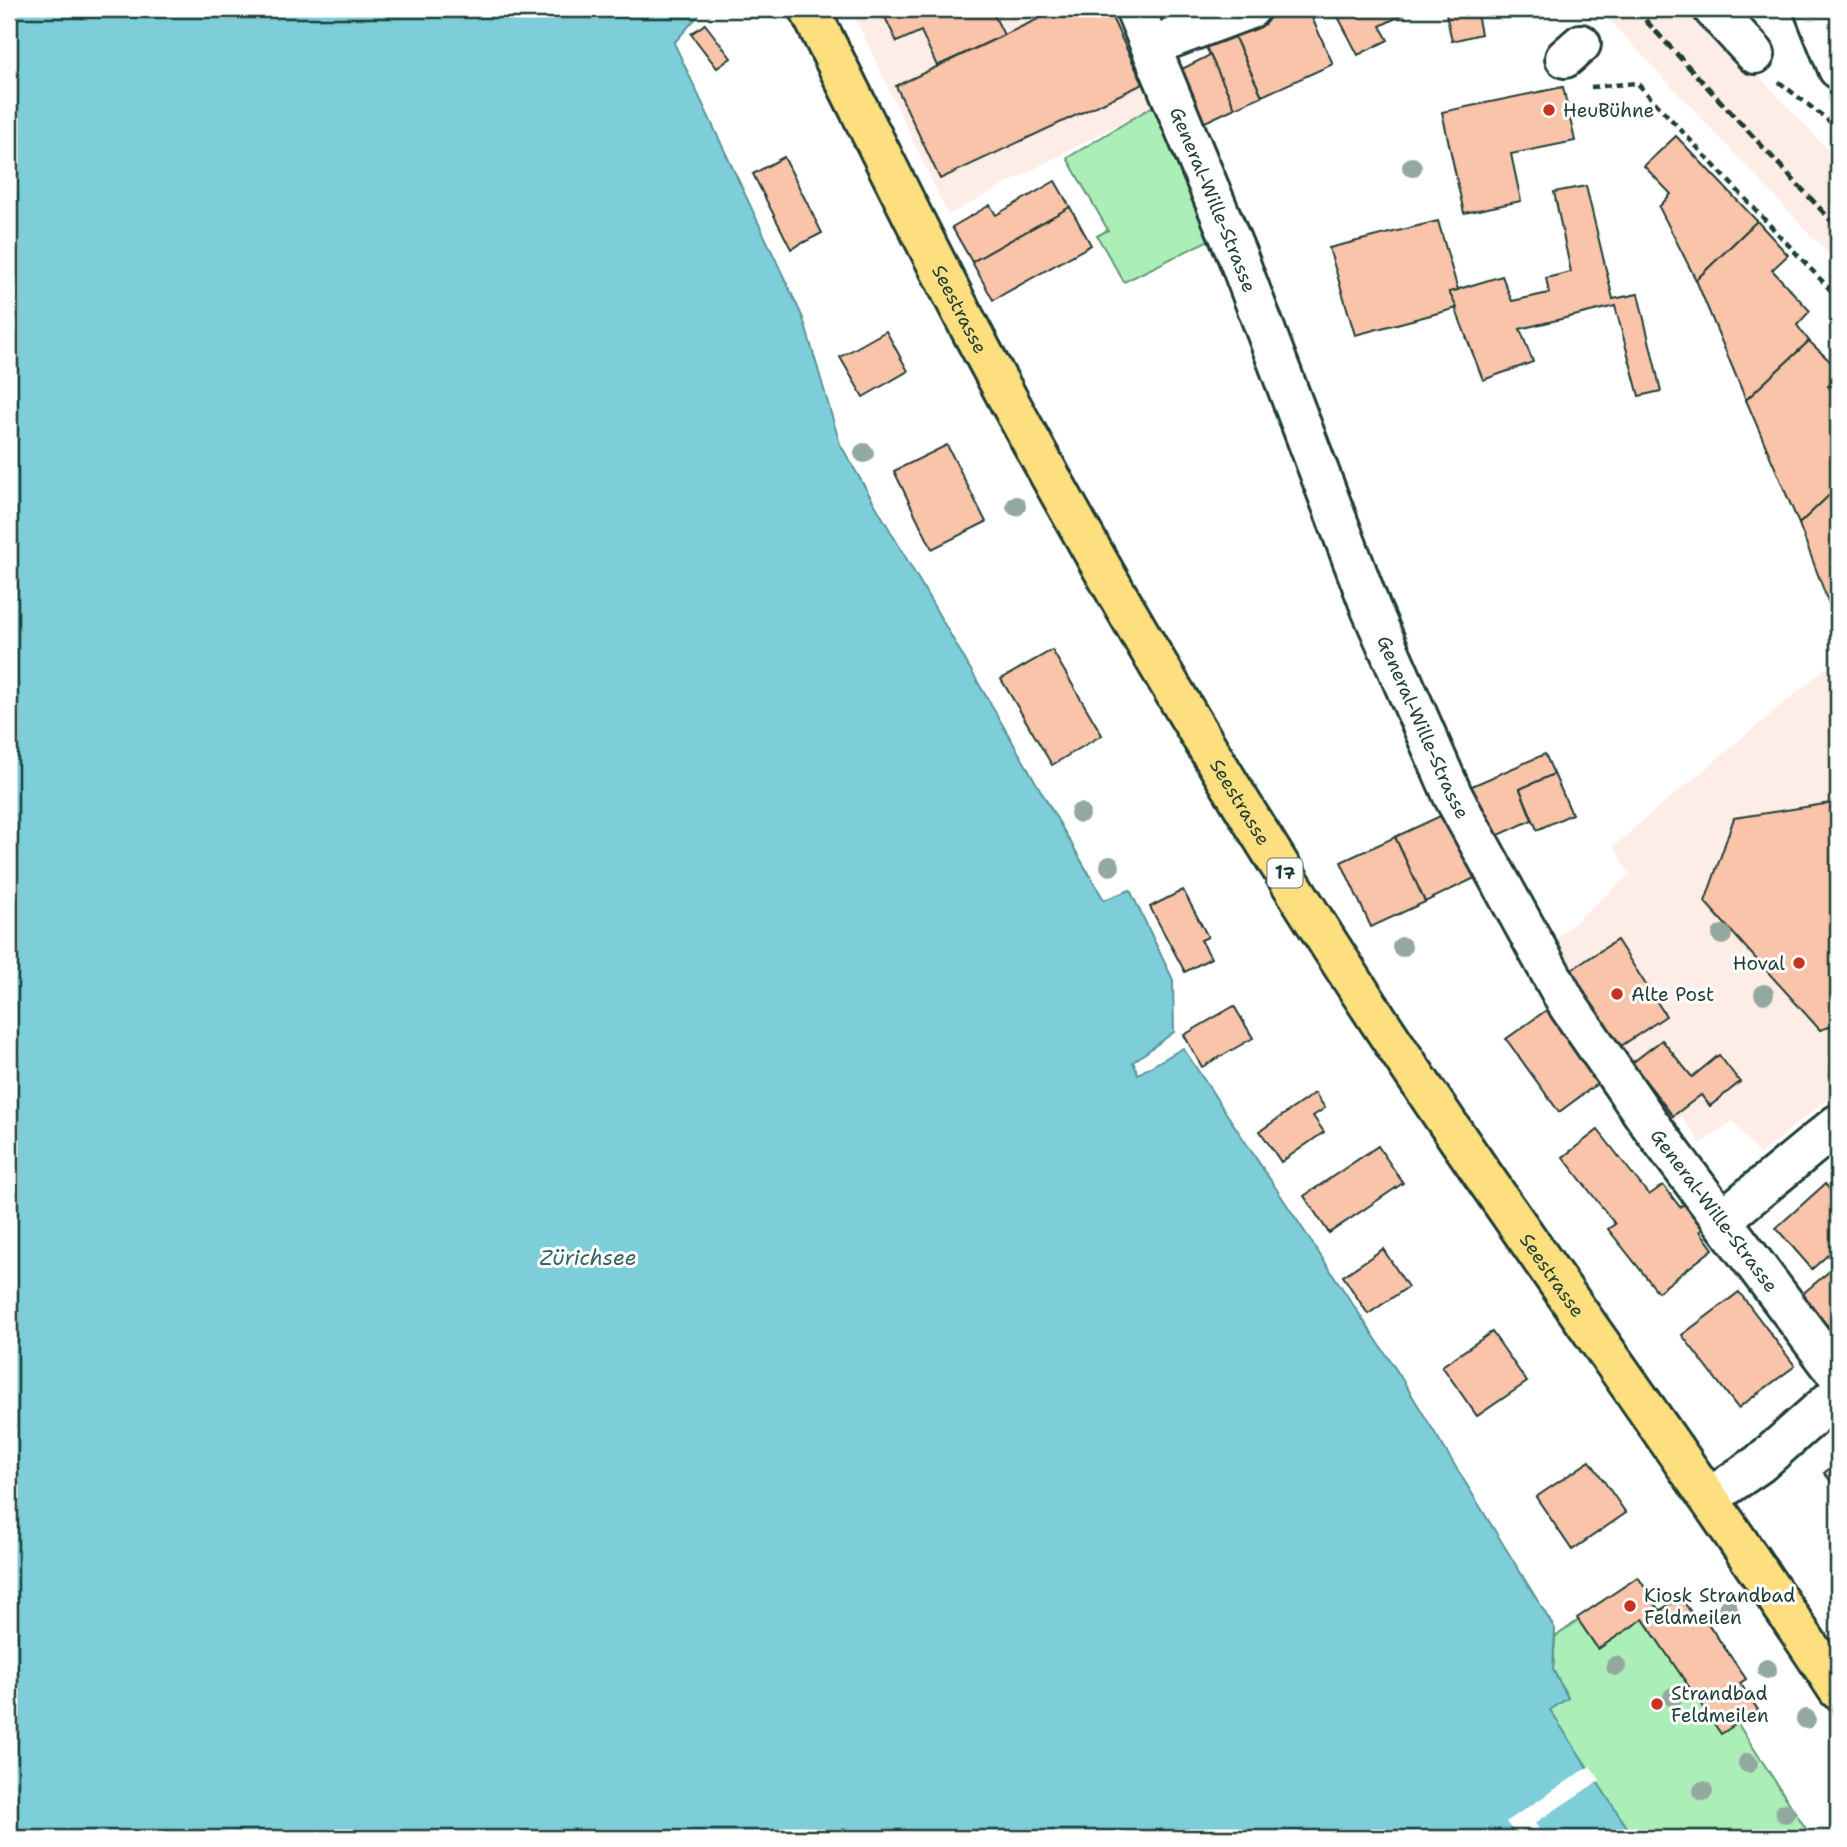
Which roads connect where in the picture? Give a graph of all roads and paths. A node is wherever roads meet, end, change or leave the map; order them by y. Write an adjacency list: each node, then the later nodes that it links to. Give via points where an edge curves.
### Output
1 (809, 9): 18 (main road, Seestrasse / 17, via 978,342 1135,621 1286,874 1480,1170)
2 (1135, 9): 6 (street, General-Wille-Strasse)
3 (1250, 9): 6 (street)
4 (1713, 9): 7 (street)
5 (1814, 9): 9 (street)
6 (1151, 46): 15 (street, General-Wille-Strasse, via 1237,255 1371,609 1453,796 1569,1006 1652,1127)
7 (1755, 54): 10 (path, via 1757,65)
8 (1577, 63): 11 (path, via 1637,83)
9 (1838, 69)
10 (1838, 128)
11 (1838, 298)
12 (1835, 1026): 13 (path)
13 (1838, 1041)
14 (1838, 1124): 15 (street)
15 (1723, 1219): 16 (street, General-Wille-Strasse)
16 (1838, 1375)
17 (1838, 1394): 18 (street, via 1759,1464)
18 (1709, 1498): 19 (main road, Seestrasse / 17)
19 (1838, 1690)

